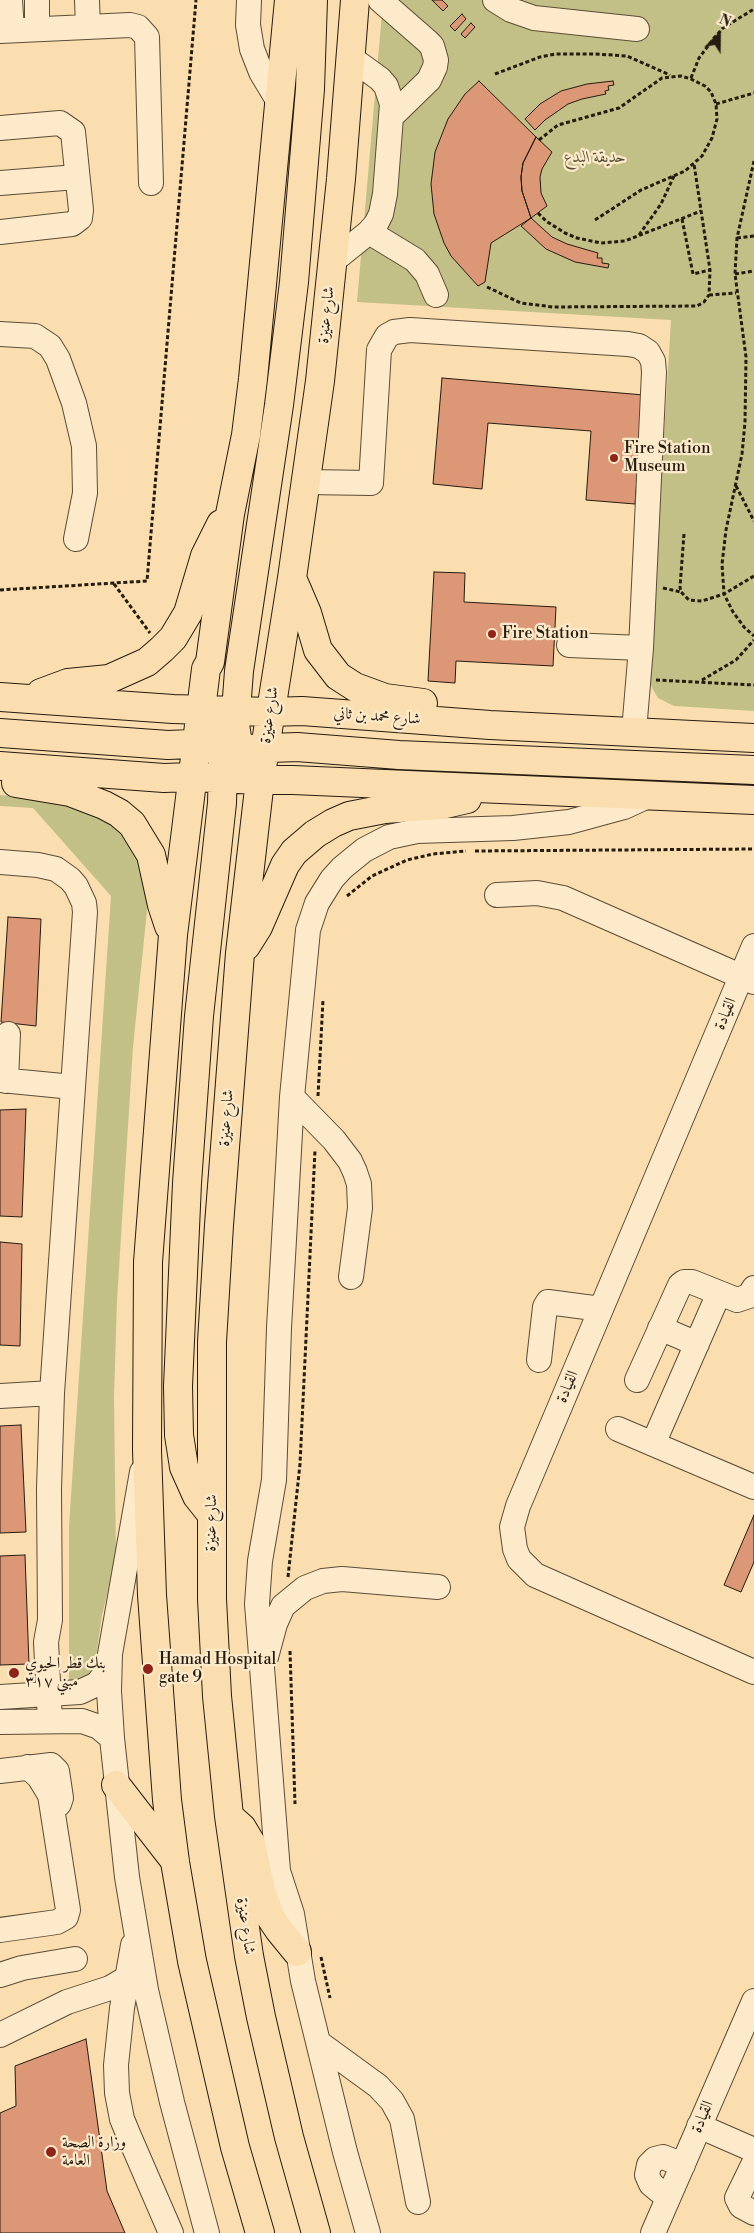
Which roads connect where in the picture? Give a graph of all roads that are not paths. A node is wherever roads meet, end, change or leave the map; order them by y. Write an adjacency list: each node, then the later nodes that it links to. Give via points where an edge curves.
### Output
1 (10, 0): 13 (street)
2 (38, 0): 12 (street)
3 (87, 0): 11 (street)
4 (249, 0): 15 (street, via 248,25 252,48 261,72)
5 (289, 0): 15 (main road)
6 (313, 0): 40 (main road, via 310,89 294,282 271,462)
7 (355, 0): 14 (main road, شارع عنيزة)
8 (380, 0): 16 (street, via 432,46 436,60 429,80)
9 (495, 0): 10 (street, via 516,12 540,19 638,25 547,11)
10 (519, 0)
11 (88, 26): 12 (street); 20 (street, via 130,25 138,27 146,37)
12 (37, 29): 13 (street)
13 (6, 30)
14 (351, 58): 16 (street, via 374,73 386,86 392,104); 23 (main road, شارع عنيزة)
15 (279, 102): 27 (main road, via 253,379 246,435)
16 (391, 117): 22 (street, via 384,204)
17 (0, 128): 18 (street, via 60,123 66,126 73,132)
18 (77, 177): 19 (street); 21 (street, via 81,210 80,218 72,224)
19 (0, 183)
20 (151, 183)
21 (0, 232)
22 (369, 232): 23 (street); 24 (street, via 415,260 427,274)
23 (333, 261): 26 (main road, شارع عنيزة)
24 (436, 295)
25 (0, 334): 28 (street, via 34,336 50,346 74,403 84,446 85,493)
26 (306, 482): 29 (main road, شارع عنيزة); 31 (street, via 371,483 379,350 382,342 394,332 410,330 639,346 648,352 654,372)
27 (230, 514): 33 (main road, via 213,537 188,613 162,649 147,662 109,679 55,686); 34 (main road)
28 (76, 539)
29 (292, 578): 35 (main road, شارع عنيزة); 36 (main road, via 318,650 338,676 385,698 452,709)
30 (568, 645): 31 (street)
31 (640, 648): 37 (street)
32 (0, 697): 33 (main road, شارع محمد بن ثاني)
33 (31, 699): 34 (main road, شارع محمد بن ثاني)
34 (201, 708): 40 (main road); 40 (main road, شارع محمد بن ثاني)
35 (270, 712): 36 (main road, شارع محمد بن ثاني, via 302,711); 40 (main road, شارع محمد بن ثاني); 41 (main road, شارع عنيزة)
36 (490, 725): 37 (main road, شارع محمد بن ثاني)
37 (634, 731): 39 (main road, شارع محمد بن ثاني)
38 (0, 733): 40 (main road, via 168,745)
39 (754, 738)
40 (225, 745): 41 (main road); 44 (main road); 45 (main road, شارع محمد بن ثاني); 74 (main road, via 188,1163 178,1386 179,1435 184,1467 197,1496)
41 (265, 748): 43 (main road); 45 (main road, شارع عنيزة)
42 (0, 766): 44 (main road, via 164,778)
43 (754, 770)
44 (191, 777): 52 (main road)
45 (260, 780): 47 (main road, شارع محمد بن ثاني); 54 (main road, شارع عنيزة)
46 (0, 781): 52 (main road, via 70,792 104,805 125,818 151,855 162,905)
47 (484, 789): 48 (main road, شارع محمد بن ثاني); 54 (main road, via 462,801 348,816 315,834 285,864 258,927)
48 (650, 795): 49 (main road, شارع محمد بن ثاني); 59 (street, via 597,816 569,822 522,828 403,833 376,843 352,858 324,890 308,930)
49 (754, 800)
50 (0, 862): 58 (street, via 56,869 70,879 84,903)
51 (497, 895): 55 (street, via 537,893 563,898)
52 (173, 935): 72 (main road, via 148,1262)
53 (754, 946): 55 (street, القيادة)
54 (240, 954): 74 (main road, شارع عنيزة, via 212,1342)
55 (748, 979): 63 (street, القيادة)
56 (8, 1034): 57 (street)
57 (3, 1080): 58 (street)
58 (73, 1087): 68 (street)
59 (292, 1097): 60 (street, via 350,1161 359,1184 360,1208); 78 (street, via 274,1480 256,1604)
60 (351, 1277)
61 (754, 1288): 62 (street, via 752,1293 737,1300)
62 (719, 1293): 64 (street, via 684,1282 677,1289); 65 (street)
63 (601, 1310): 66 (street, via 548,1302); 77 (street, القيادة, via 514,1516 512,1533 515,1549 526,1568 544,1580)
64 (660, 1328): 65 (street); 67 (street)
65 (697, 1344): 71 (street)
66 (540, 1360)
67 (638, 1380)
68 (52, 1393): 69 (street); 79 (street, via 49,1489 50,1620 56,1636)
69 (0, 1396)
70 (618, 1429): 71 (street)
71 (653, 1444): 73 (street)
72 (147, 1450): 76 (street, via 134,1506 128,1562); 87 (main road, via 161,1728)
73 (754, 1487)
74 (212, 1515): 86 (main road, شارع عنيزة, via 214,1653)
75 (438, 1587): 78 (street, via 342,1578 305,1588 283,1606)
76 (108, 1669): 79 (street, via 89,1689); 83 (street)
77 (754, 1672)
78 (262, 1673): 90 (street, via 276,1860 280,1882)
79 (53, 1695): 80 (street); 81 (street)
80 (0, 1697)
81 (54, 1720): 82 (street); 83 (street, via 91,1723)
82 (0, 1722)
83 (112, 1738): 85 (street)
84 (0, 1771): 88 (street, via 48,1765 57,1771 61,1801 52,1809 68,1910 66,1917 57,1922)
85 (116, 1785): 87 (main road); 89 (street)
86 (229, 1816): 90 (main road, via 251,1843 261,1891 278,1930); 107 (main road, شارع عنيزة, via 261,2017)
87 (175, 1862): 106 (main road, via 216,2070)
88 (0, 1930)
89 (136, 1934): 93 (street); 105 (street, via 158,2046)
90 (308, 1950): 98 (street)
91 (76, 1959): 92 (street)
92 (0, 1975)
93 (126, 1978): 95 (street, via 110,1988 78,1997); 96 (street)
94 (754, 2001): 99 (street, القيادة)
95 (40, 2015): 96 (street, via 90,2006 106,2011); 97 (street)
96 (120, 2024): 104 (street, via 116,2079 119,2106)
97 (0, 2035)
98 (318, 2043): 102 (street, via 378,2086 392,2101 402,2119); 108 (street)
99 (699, 2126): 100 (street); 109 (street, القيادة)
100 (754, 2150)
101 (754, 2163): 103 (street, via 737,2198 741,2206)
102 (418, 2202)
103 (754, 2213)
104 (171, 2233)
105 (207, 2233)
106 (260, 2233)
107 (316, 2233)
108 (368, 2233)
109 (653, 2233)

